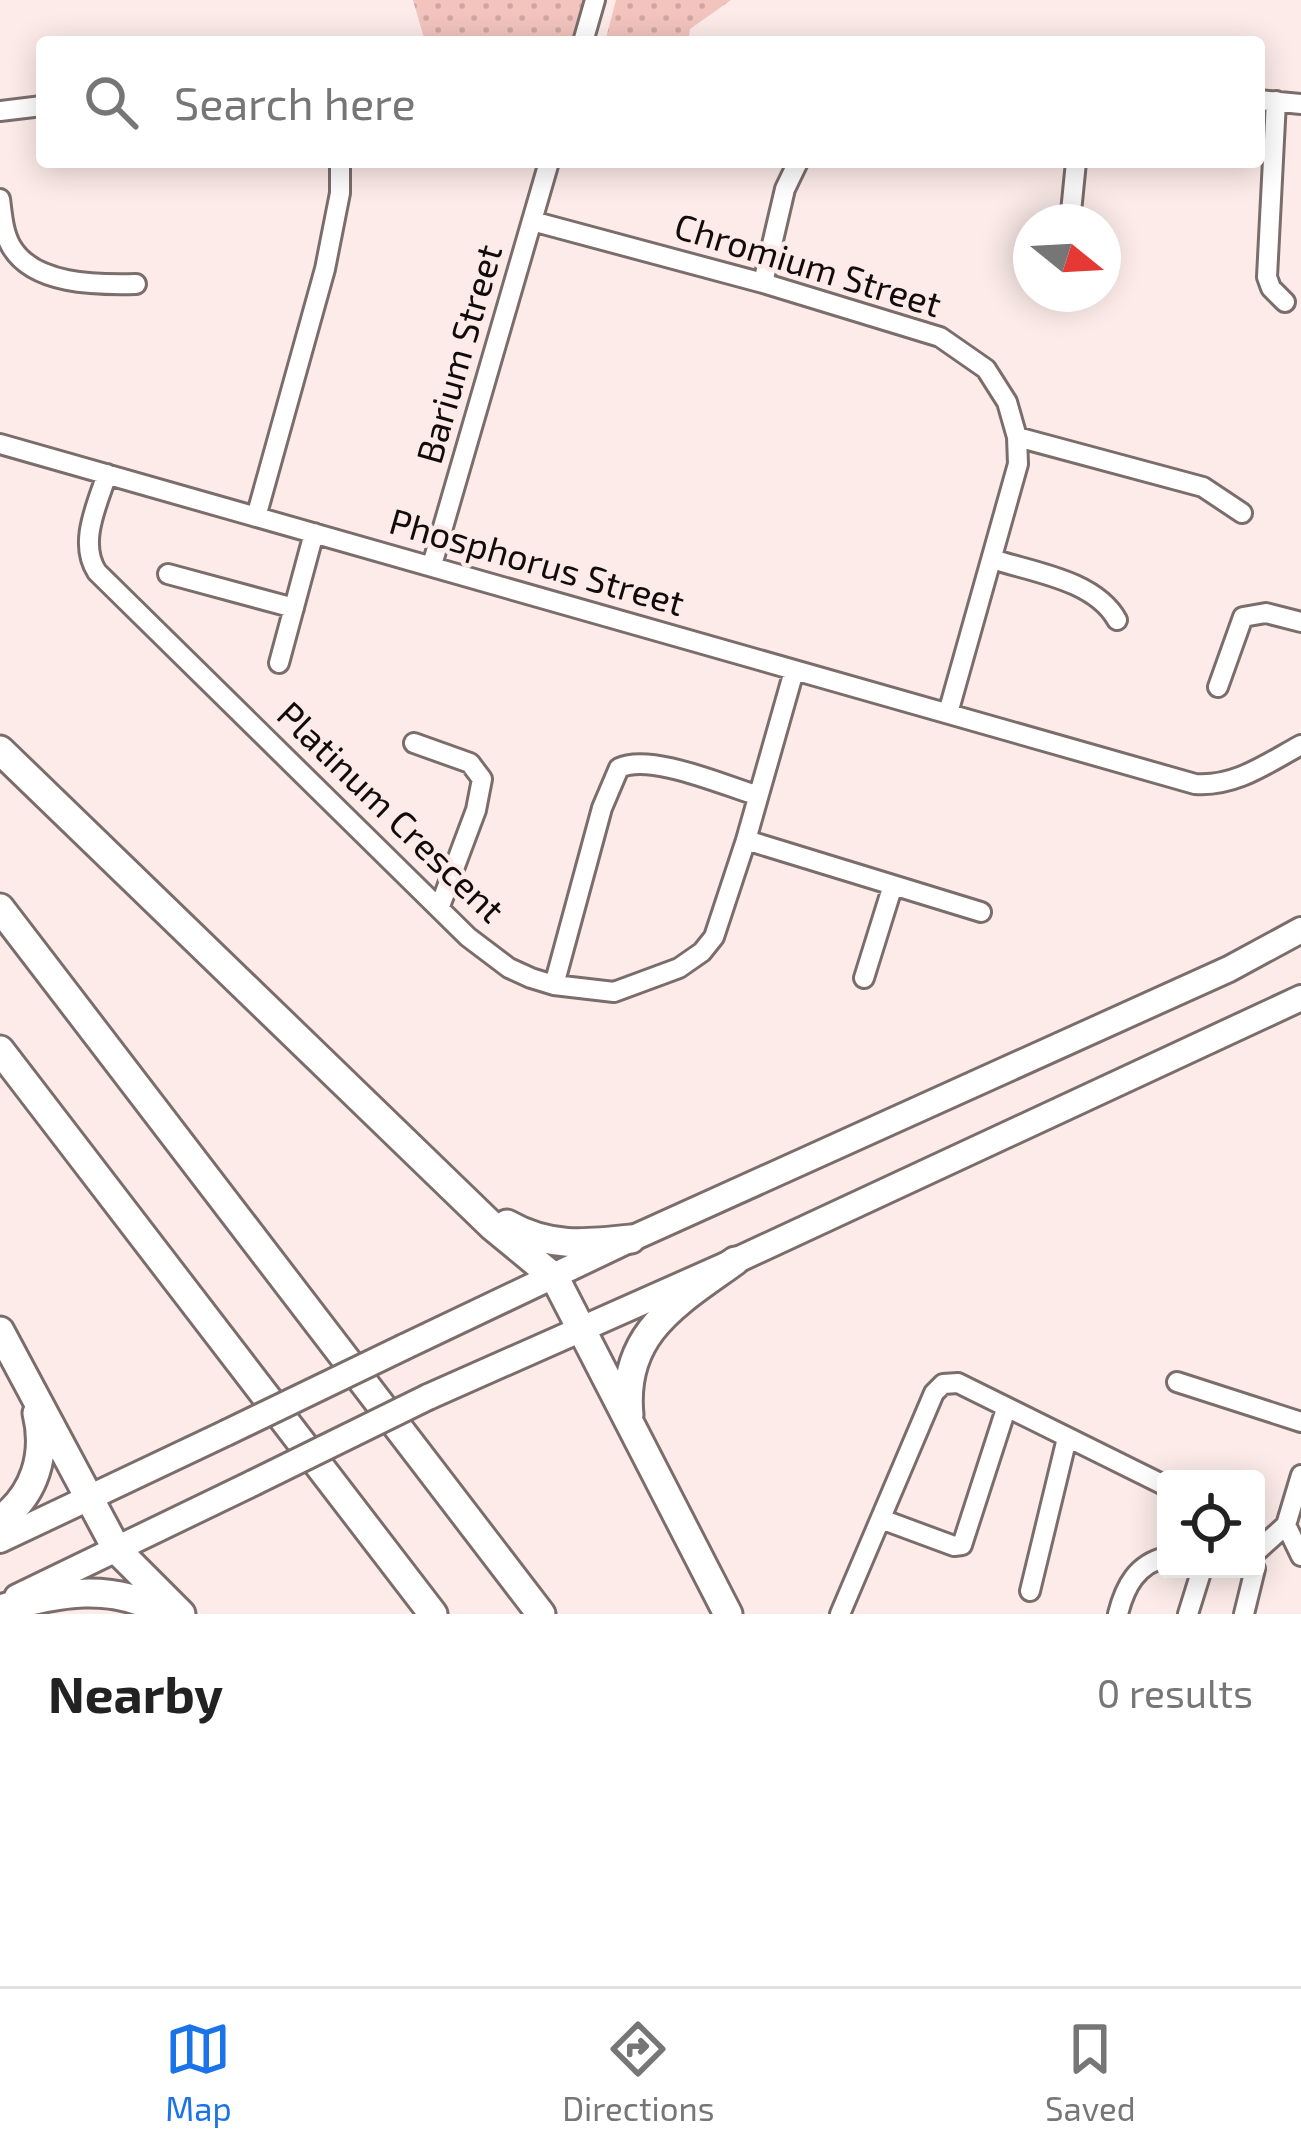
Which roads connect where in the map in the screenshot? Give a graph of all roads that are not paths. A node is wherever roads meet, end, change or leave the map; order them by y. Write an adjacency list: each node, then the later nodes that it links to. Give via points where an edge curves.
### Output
1 (595, 0): 2 (street)
2 (585, 36)
3 (1268, 101): 4 (street); 16 (street, via 1267,277)
4 (1301, 104)
5 (36, 107): 6 (street)
6 (0, 111)
7 (340, 168): 21 (street, via 325,269)
8 (547, 168): 13 (street, Barium Street)
9 (796, 168): 14 (street)
10 (1075, 168): 12 (street)
11 (0, 199): 15 (street, via 10,245 32,268 86,283)
12 (1072, 204)
13 (532, 221): 14 (street, Chromium Street); 24 (street, Barium Street)
14 (763, 283): 17 (street, Chromium Street, via 940,337 986,369)
15 (136, 284)
16 (1286, 302)
17 (1017, 437): 20 (street, via 1203,487); 23 (street, via 1018,464)
18 (0, 445): 19 (street, Phosphorus Street)
19 (107, 474): 21 (street, Phosphorus Street); 39 (street, Platinum Crescent, via 88,543 97,572)
20 (1242, 513)
21 (256, 517): 22 (street, Phosphorus Street)
22 (314, 533): 24 (street, Phosphorus Street); 26 (street)
23 (992, 560): 27 (street, via 1092,593); 32 (street)
24 (432, 565): 30 (street, Phosphorus Street)
25 (168, 574): 26 (street)
26 (294, 608): 29 (street)
27 (1117, 620)
28 (1301, 622): 31 (street, via 1243,617)
29 (279, 663)
30 (794, 671): 32 (street, Phosphorus Street); 36 (street, Platinum Crescent)
31 (1218, 687)
32 (948, 713): 34 (street, Phosphorus Street, via 1195,784 1236,780)
33 (413, 743): 39 (street, via 470,763 482,779)
34 (1301, 745)
35 (0, 749): 47 (highway)
36 (756, 795): 37 (street, Platinum Crescent); 44 (street, via 650,763 619,768)
37 (746, 841): 38 (street); 44 (street, Platinum Crescent, via 702,952 614,992)
38 (893, 885): 41 (street); 43 (street)
39 (440, 906): 44 (street, Platinum Crescent, via 509,968)
40 (0, 908): 77 (highway)
41 (981, 912)
42 (1301, 930): 48 (main road)
43 (864, 978)
44 (554, 985)
45 (1301, 998): 49 (main road)
46 (0, 1050): 76 (highway)
47 (467, 1201): 48 (highway, via 548,1241); 50 (highway)
48 (631, 1239): 50 (main road)
49 (735, 1262): 51 (main road); 57 (highway, via 667,1310 645,1337 629,1380)
50 (555, 1278): 51 (highway); 61 (main road, bridge)
51 (584, 1330): 57 (highway); 67 (main road, bridge, via 428,1396)
52 (0, 1331): 54 (highway)
53 (1177, 1382): 56 (street)
54 (33, 1399): 61 (highway); 63 (highway, via 39,1464 29,1489)
55 (1006, 1409): 58 (street); 62 (street, via 958,1383 938,1386); 62 (street, via 962,1545)
56 (1301, 1422)
57 (630, 1427): 78 (highway)
58 (1066, 1438): 60 (street); 72 (street)
59 (1301, 1475): 64 (street)
60 (1157, 1482)
61 (88, 1499): 65 (main road); 67 (highway)
62 (881, 1519): 79 (street)
63 (0, 1520)
64 (1286, 1525): 66 (street); 68 (street)
65 (0, 1540)
66 (1265, 1547)
67 (117, 1550): 73 (main road); 75 (highway)
68 (1301, 1556)
69 (1157, 1561): 80 (street, via 1132,1579)
70 (1199, 1578): 81 (street)
71 (1252, 1578): 82 (street)
72 (1030, 1592)
73 (0, 1607): 74 (highway, via 81,1592 119,1595)
74 (166, 1614)
75 (182, 1614)
76 (433, 1614)
77 (541, 1614)
78 (728, 1614)
79 (840, 1614)
80 (1118, 1614)
81 (1188, 1614)
82 (1244, 1614)

